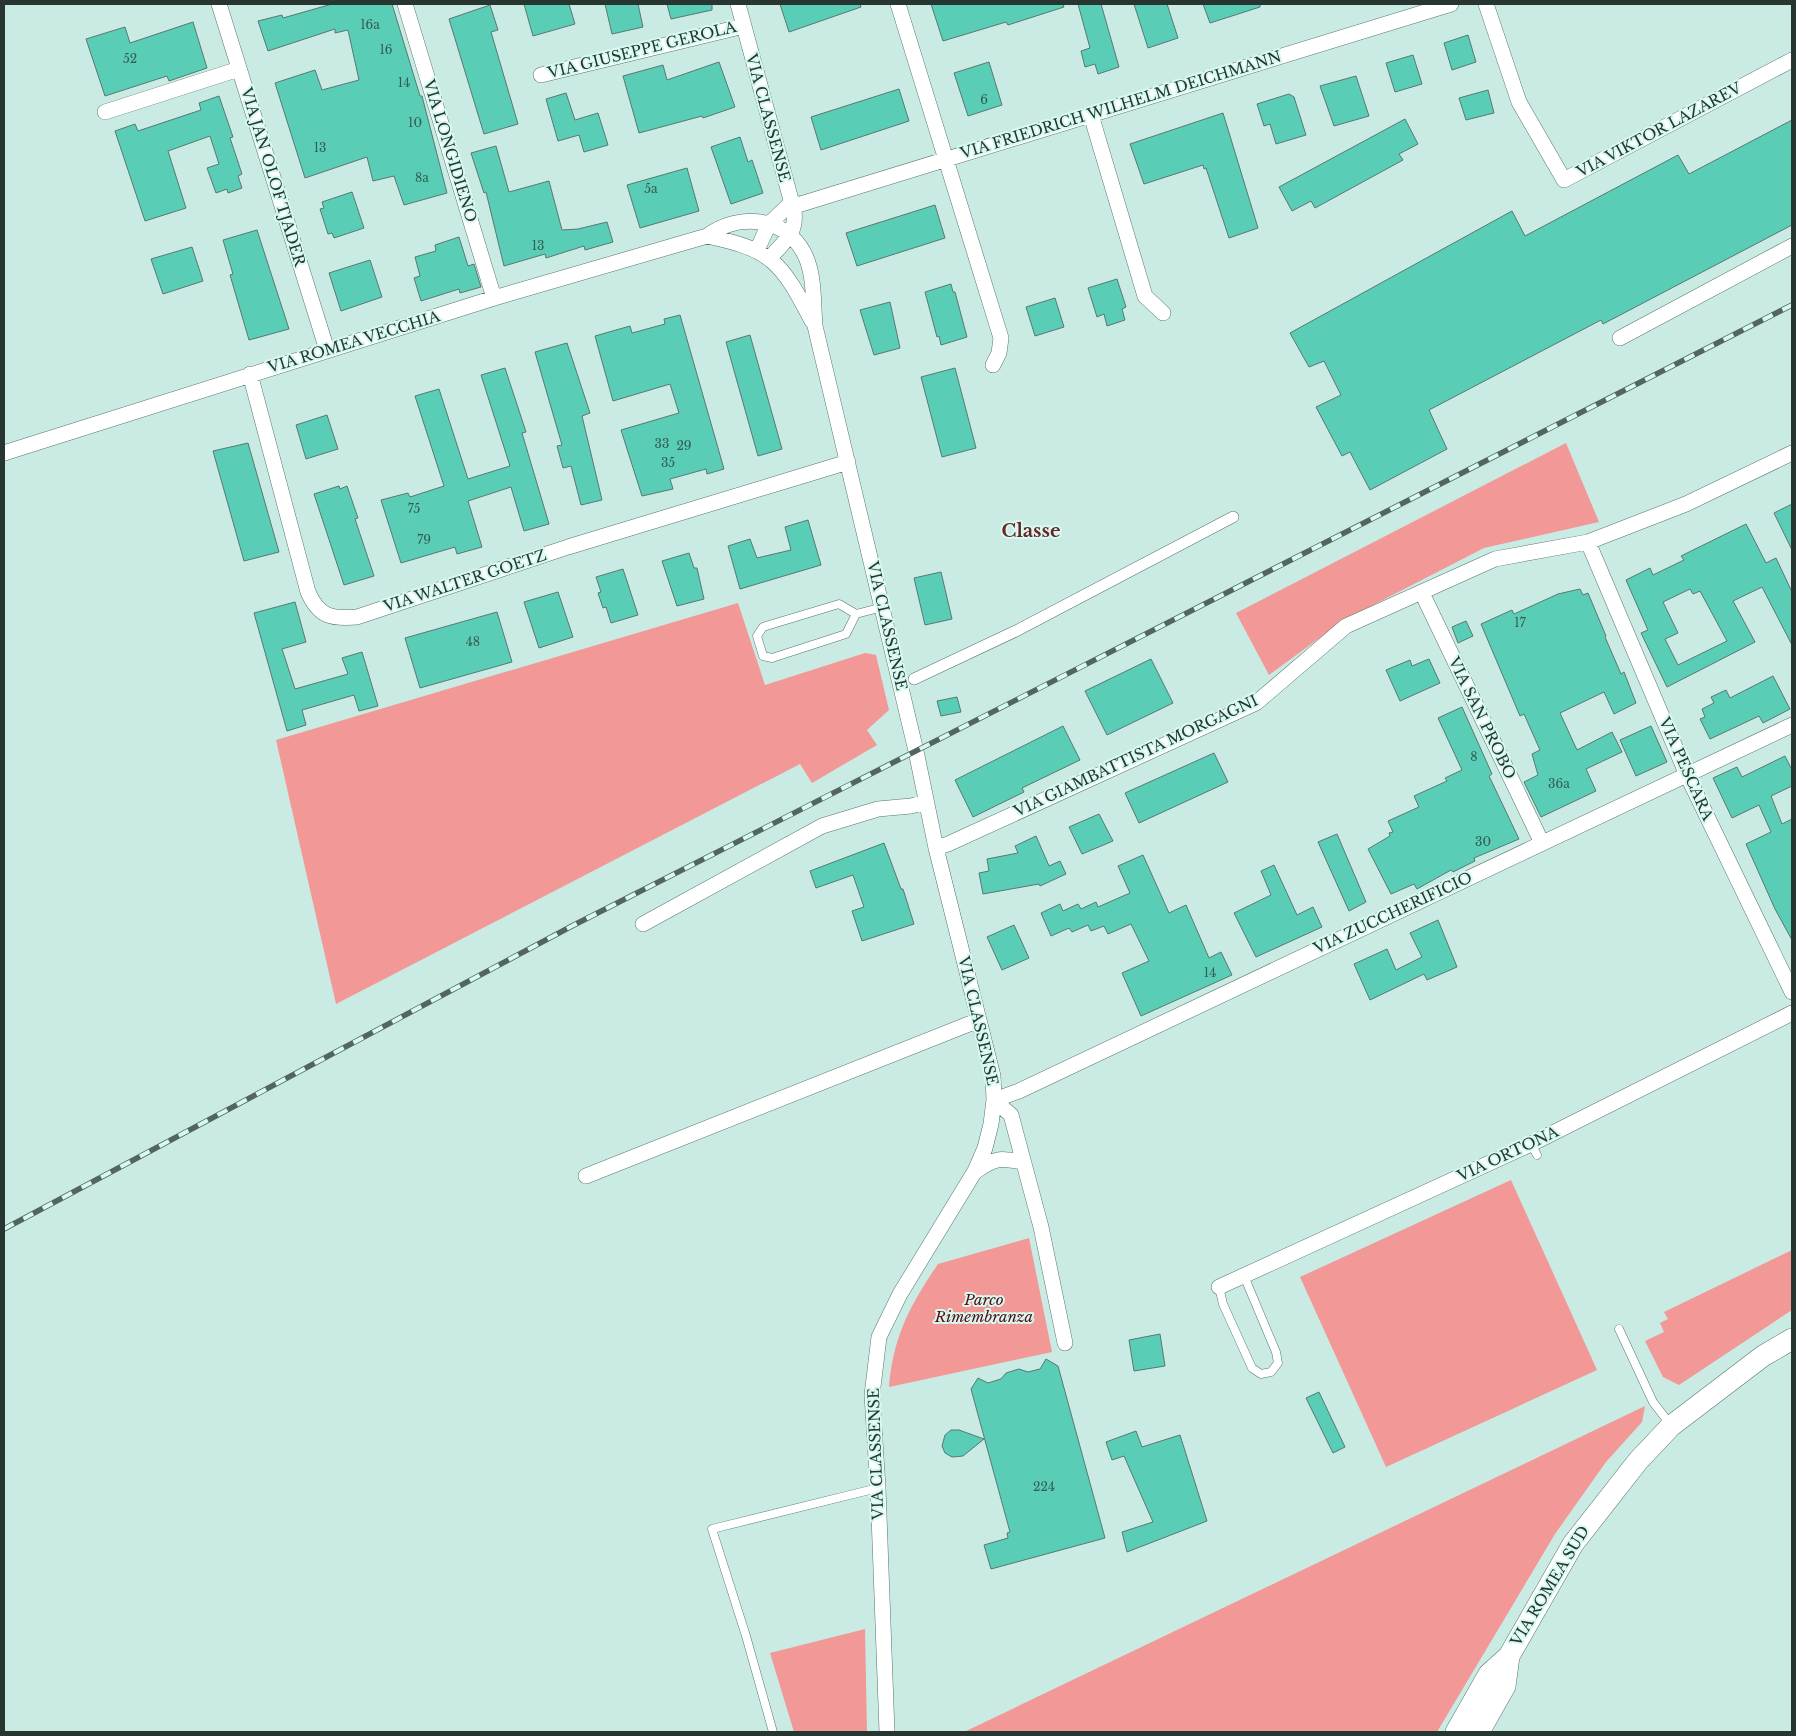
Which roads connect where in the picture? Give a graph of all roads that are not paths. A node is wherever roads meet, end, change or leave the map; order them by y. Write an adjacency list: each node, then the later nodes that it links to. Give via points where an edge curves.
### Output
1 (219, 4): 9 (street, VIA JAN OLOF TJADER)
2 (405, 4): 20 (street, VIA LONGIDIENO)
3 (738, 4): 7 (street, VIA CLASSENSE)
4 (898, 4): 13 (street)
5 (1451, 4): 12 (street, VIA FRIEDRICH WILHELM DEICHMANN)
6 (1486, 4): 8 (street, VIA VIKTOR LAZAREV, via 1519,102 1564,180)
7 (744, 26): 10 (street, VIA GIUSEPPE GEROLA); 14 (street, VIA CLASSENSE)
8 (1792, 60)
9 (239, 69): 11 (street); 24 (street, VIA JAN OLOF TJADER)
10 (541, 75)
11 (106, 112)
12 (1091, 115): 13 (street, VIA FRIEDRICH WILHELM DEICHMANN); 21 (street, via 1145,296)
13 (947, 159): 14 (street, VIA FRIEDRICH WILHELM DEICHMANN, via 801,204); 25 (street, via 1001,338)
14 (791, 203): 15 (street, VIA CLASSENSE); 16 (street, VIA CLASSENSE, via 796,224)
15 (769, 224): 16 (street, VIA CLASSENSE); 17 (street, VIA ROMEA VECCHIA, via 742,220 720,226); 19 (street, VIA CLASSENSE)
16 (789, 235): 19 (street, VIA CLASSENSE); 22 (street, VIA CLASSENSE, via 804,253 811,276)
17 (707, 236): 19 (street); 20 (street, VIA ROMEA VECCHIA)
18 (1792, 246): 23 (street)
19 (763, 254): 22 (street, VIA CLASSENSE, via 793,284)
20 (494, 298): 24 (street, VIA ROMEA VECCHIA)
21 (1163, 313)
22 (815, 326): 29 (street, VIA CLASSENSE)
23 (1620, 338)
24 (327, 350): 26 (street, VIA ROMEA VECCHIA)
25 (993, 366)
26 (250, 374): 27 (street, VIA ROMEA VECCHIA); 29 (street, VIA WALTER GOETZ, via 308,592 318,610 335,617 357,617 568,547)
27 (4, 453)
28 (1792, 453): 31 (street, VIA GIAMBATTISTA MORGAGNI, via 1686,504)
29 (848, 462): 33 (street, VIA CLASSENSE)
30 (1233, 518): 35 (street, via 1018,630)
31 (1588, 542): 32 (street, VIA GIAMBATTISTA MORGAGNI, via 1495,559); 37 (street, VIA PESCARA)
32 (1422, 593): 39 (street, VIA SAN PROBO); 40 (street, VIA GIAMBATTISTA MORGAGNI, via 1346,626 1256,703)
33 (882, 607): 34 (lane); 38 (street, VIA CLASSENSE)
34 (856, 614): 34 (lane, via 839,604 763,627 757,636 761,653 772,658 846,634)
35 (914, 679)
36 (1792, 725): 37 (street, VIA ZUCCHERIFICIO)
37 (1687, 775): 39 (street, VIA ZUCCHERIFICIO); 42 (street, VIA PESCARA)
38 (926, 802): 40 (street, VIA CLASSENSE); 41 (street, via 878,809 822,826)
39 (1542, 843): 45 (street, VIA ZUCCHERIFICIO, via 1037,1083)
40 (936, 848): 44 (street, VIA CLASSENSE)
41 (643, 924)
42 (1792, 992)
43 (1792, 1013): 49 (street, VIA ORTONA, via 1534,1150)
44 (979, 1020): 45 (street, VIA CLASSENSE, via 993,1076); 48 (street)
45 (994, 1100): 46 (street, via 1010,1115); 47 (street, VIA CLASSENSE, via 985,1148)
46 (1023, 1162): 47 (street, via 1001,1158 991,1160); 53 (street)
47 (975, 1171): 55 (street, VIA CLASSENSE, via 900,1294 879,1337 872,1395)
48 (586, 1176)
49 (1244, 1276): 50 (street, VIA ORTONA); 50 (lane, via 1276,1352 1278,1364 1271,1372 1260,1374 1252,1368)
50 (1219, 1287)
51 (1619, 1330): 54 (lane, via 1653,1402)
52 (1792, 1339): 54 (main road, VIA ROMEA SUD, via 1763,1356)
53 (1066, 1343)
54 (1671, 1426): 56 (main road, VIA ROMEA SUD, via 1621,1481 1572,1544)
55 (878, 1488): 57 (lane, via 712,1529); 58 (street, VIA CLASSENSE)
56 (1509, 1656): 59 (main road, VIA ROMEA SUD, via 1489,1674); 60 (main road, VIA ROMEA SUD, via 1505,1686)
57 (773, 1732)
58 (887, 1732)
59 (1456, 1732)
60 (1479, 1732)

